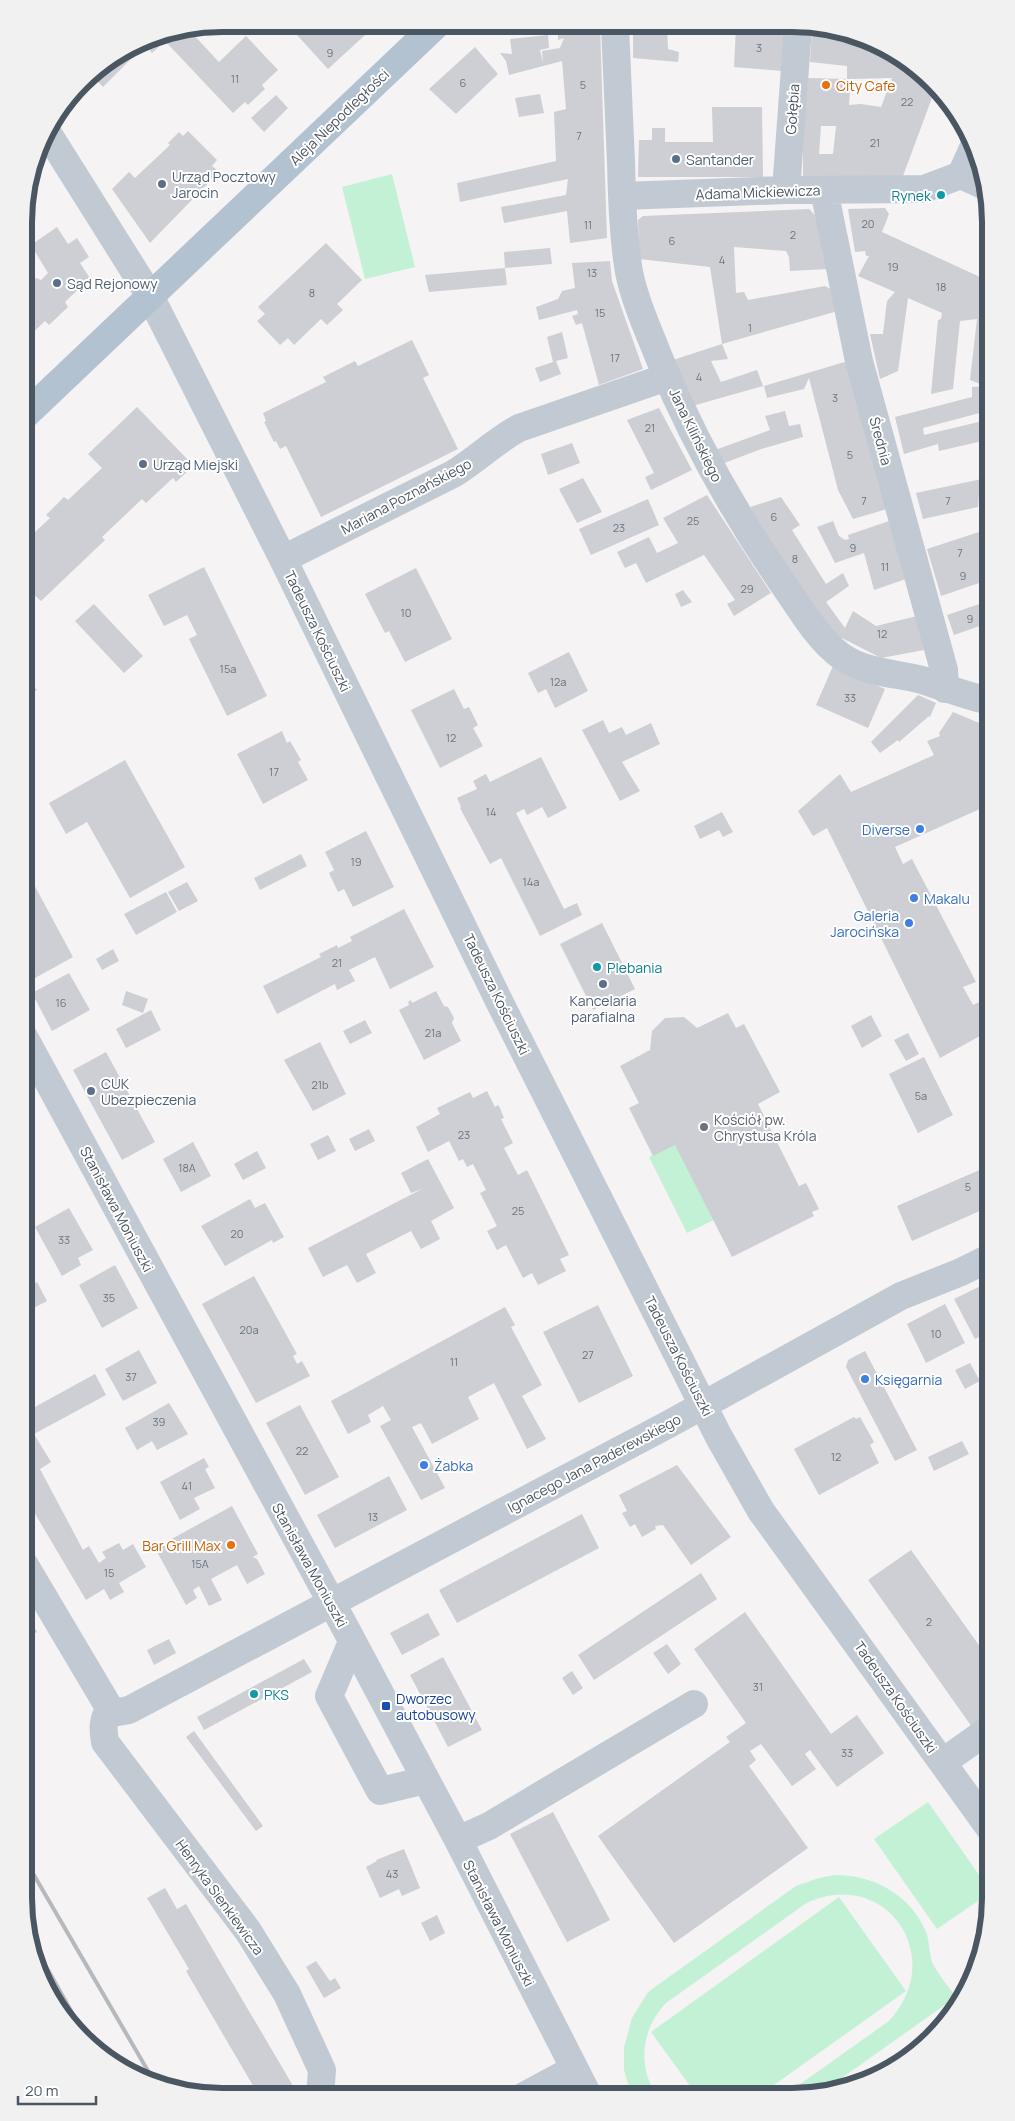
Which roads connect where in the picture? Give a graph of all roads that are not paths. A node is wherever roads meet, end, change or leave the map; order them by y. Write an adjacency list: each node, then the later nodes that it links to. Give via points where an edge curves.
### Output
1 (429, 32): 10 (main road, Aleja Niepodległości)
2 (615, 32): 9 (street, Jana Kilińskiego)
3 (798, 32): 7 (street, Gołębia)
4 (52, 139): 10 (street, Tadeusza Kościuszki)
5 (973, 165): 6 (street)
6 (973, 181): 8 (street, Adama Mickiewicza, via 924,189)
7 (786, 190): 8 (street, Adama Mickiewicza); 9 (street, Adama Mickiewicza)
8 (824, 190): 14 (street, Średnia, via 860,361 944,670)
9 (622, 196): 11 (street, Jana Kilińskiego, via 630,275)
10 (150, 296): 12 (main road, Aleja Niepodległości); 13 (street, Tadeusza Kościuszki)
11 (667, 377): 13 (street, Mariana Poznańskiego, via 519,428 453,474); 14 (street, Jana Kilińskiego, via 729,500 775,573 832,648 843,658 882,674 922,680)
12 (32, 408)
13 (283, 560): 18 (street, Tadeusza Kościuszki, via 500,1003)
14 (945, 689): 15 (street, Jana Kilińskiego)
15 (982, 700)
16 (32, 1052): 20 (street, Stanisława Moniuszki)
17 (982, 1261): 18 (street, Ignacego Jana Paderewskiego, via 901,1296)
18 (704, 1405): 20 (street, Ignacego Jana Paderewskiego); 25 (street, Tadeusza Kościuszki, via 761,1511)
19 (32, 1577): 23 (street)
20 (331, 1602): 21 (street, Stanisława Moniuszki); 23 (street, via 129,1710 118,1712)
21 (352, 1642): 26 (street, Stanisława Moniuszki); 26 (street, via 329,1696 338,1713 380,1791)
22 (694, 1704): 28 (street, via 489,1826)
23 (110, 1709): 30 (street, Henryka Sienkiewicza, via 104,1718 105,1742 248,1931 287,1994 322,2070)
24 (982, 1734): 25 (street)
25 (943, 1762): 27 (street, Tadeusza Kościuszki)
26 (426, 1780): 28 (street, Stanisława Moniuszki)
27 (982, 1817)
28 (458, 1840): 29 (street, Stanisława Moniuszki)
29 (574, 2069): 31 (street); 32 (street, Stanisława Moniuszki)
30 (321, 2088)
31 (543, 2088)
32 (584, 2088)

